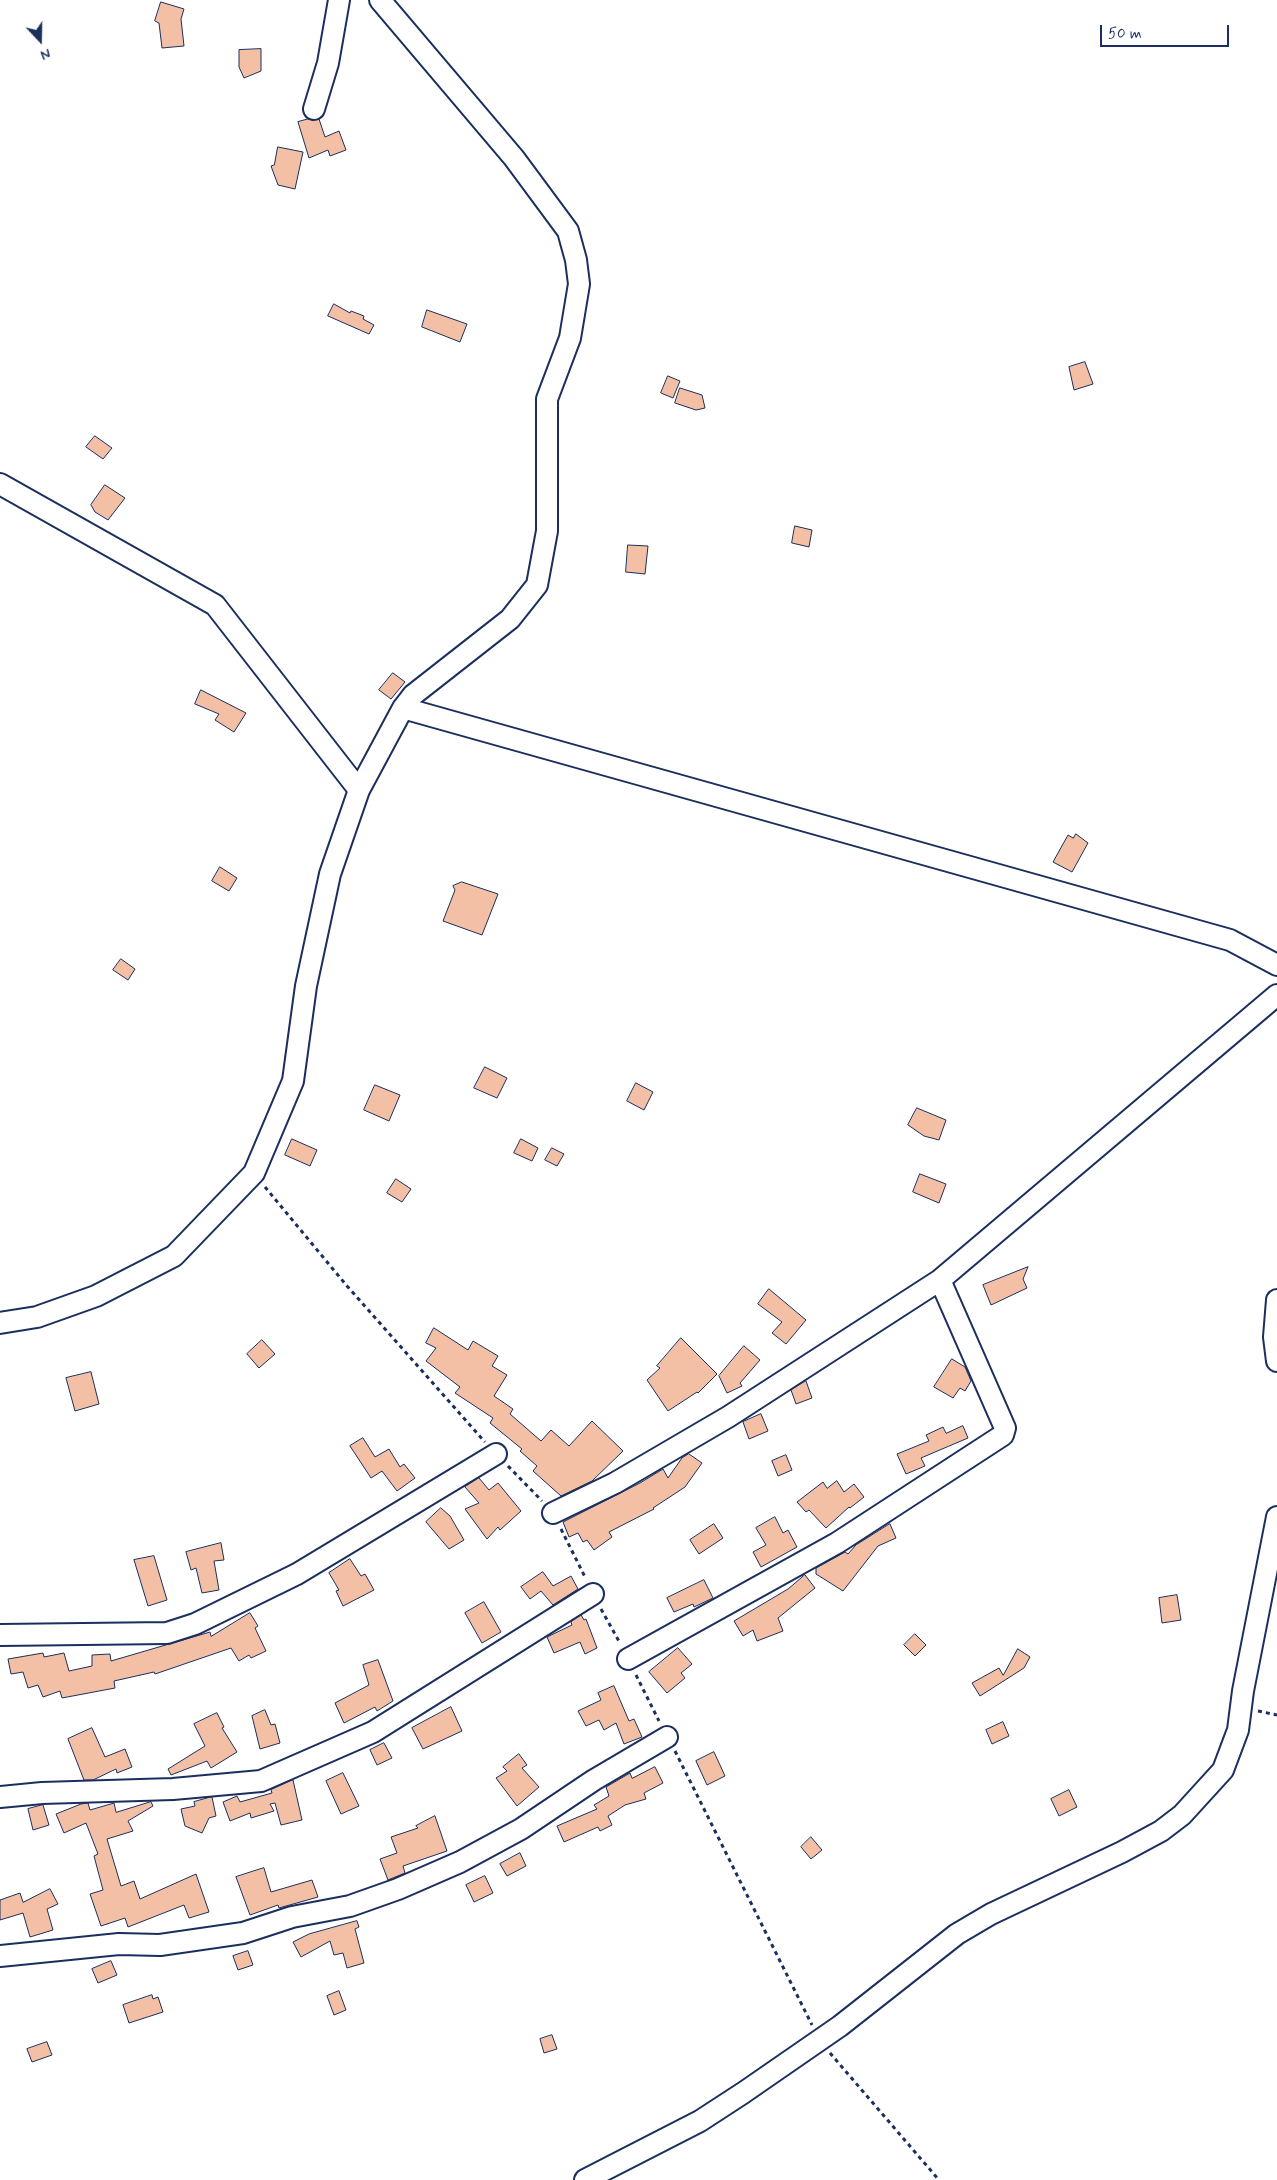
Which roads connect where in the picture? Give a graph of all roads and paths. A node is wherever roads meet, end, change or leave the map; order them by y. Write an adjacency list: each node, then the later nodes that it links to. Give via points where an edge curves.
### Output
1 (339, 0): 3 (street, via 328,63)
2 (380, 0): 5 (street, via 514,158 568,231 580,284 570,338 547,398 547,531 537,585 510,619 413,696)
3 (314, 109)
4 (0, 484): 6 (street, via 215,606)
5 (403, 708): 6 (street); 7 (street, via 1230,940)
6 (359, 790): 11 (street, via 330,874 306,986 293,1081 254,1173 174,1256 96,1296 37,1317)
7 (1277, 965)
8 (1277, 996): 9 (street)
9 (940, 1280): 14 (street, via 728,1417 615,1484); 18 (street, via 1005,1428 1003,1435 837,1543)
10 (1277, 1300): 12 (street, via 1274,1337)
11 (0, 1323)
12 (1277, 1361)
13 (496, 1454): 17 (street, via 297,1574 196,1624 166,1633)
14 (553, 1513)
15 (1277, 1517): 22 (street, via 1238,1730 1222,1770 1182,1815 1138,1844 957,1934 840,2026 736,2098 700,2121)
16 (593, 1594): 20 (street, via 373,1732 260,1781 173,1789)
17 (0, 1635)
18 (628, 1660)
19 (667, 1737): 21 (street, via 594,1780 522,1829 460,1862 350,1906 292,1917 242,1933 169,1944 119,1944)
20 (0, 1797)
21 (0, 1956)
22 (585, 2180)

